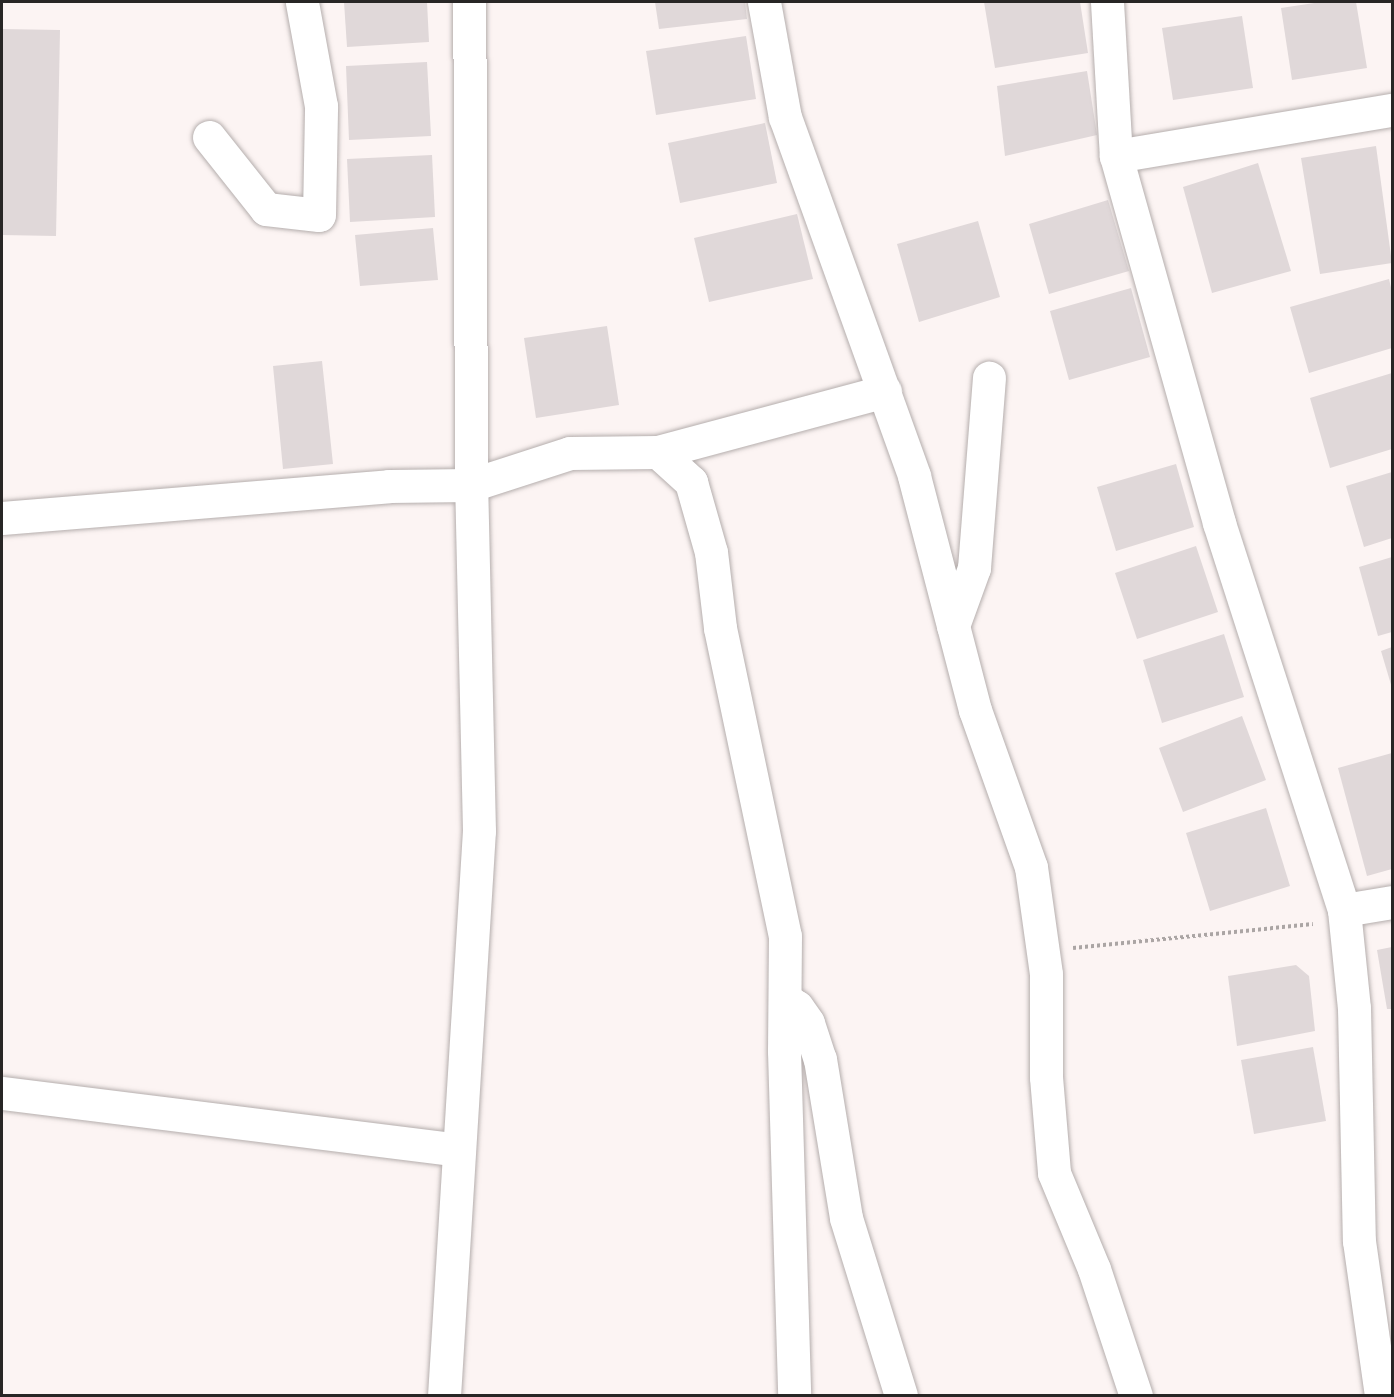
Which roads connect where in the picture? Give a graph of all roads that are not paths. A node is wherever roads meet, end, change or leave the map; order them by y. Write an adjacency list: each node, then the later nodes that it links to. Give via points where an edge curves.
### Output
1 (302, 2): 6 (street, via 321,106 319,215 266,209)
2 (469, 2): 11 (street)
3 (764, 2): 9 (street, via 785,117)
4 (1107, 2): 7 (street)
5 (1392, 110): 7 (street)
6 (208, 137)
7 (1116, 156): 15 (street, via 1219,523)
8 (989, 378): 13 (street, via 974,568)
9 (885, 391): 10 (street); 13 (street, via 914,476)
10 (658, 452): 11 (street, via 570,453); 16 (street, via 691,482 711,552 720,628 785,936)
11 (471, 485): 12 (street, via 389,486); 18 (street, via 479,831)
12 (2, 518)
13 (953, 626): 22 (street, via 975,710 1030,867 1042,951 1054,1173 1094,1269)
14 (1392, 902): 15 (street)
15 (1344, 910): 23 (street, via 1354,1008 1359,1241)
16 (785, 999): 20 (street); 21 (street, via 797,1007 808,1023 820,1059 846,1218)
17 (2, 1092): 18 (street)
18 (458, 1150): 19 (street)
19 (444, 1395)
20 (794, 1395)
21 (901, 1395)
22 (1136, 1395)
23 (1381, 1395)

